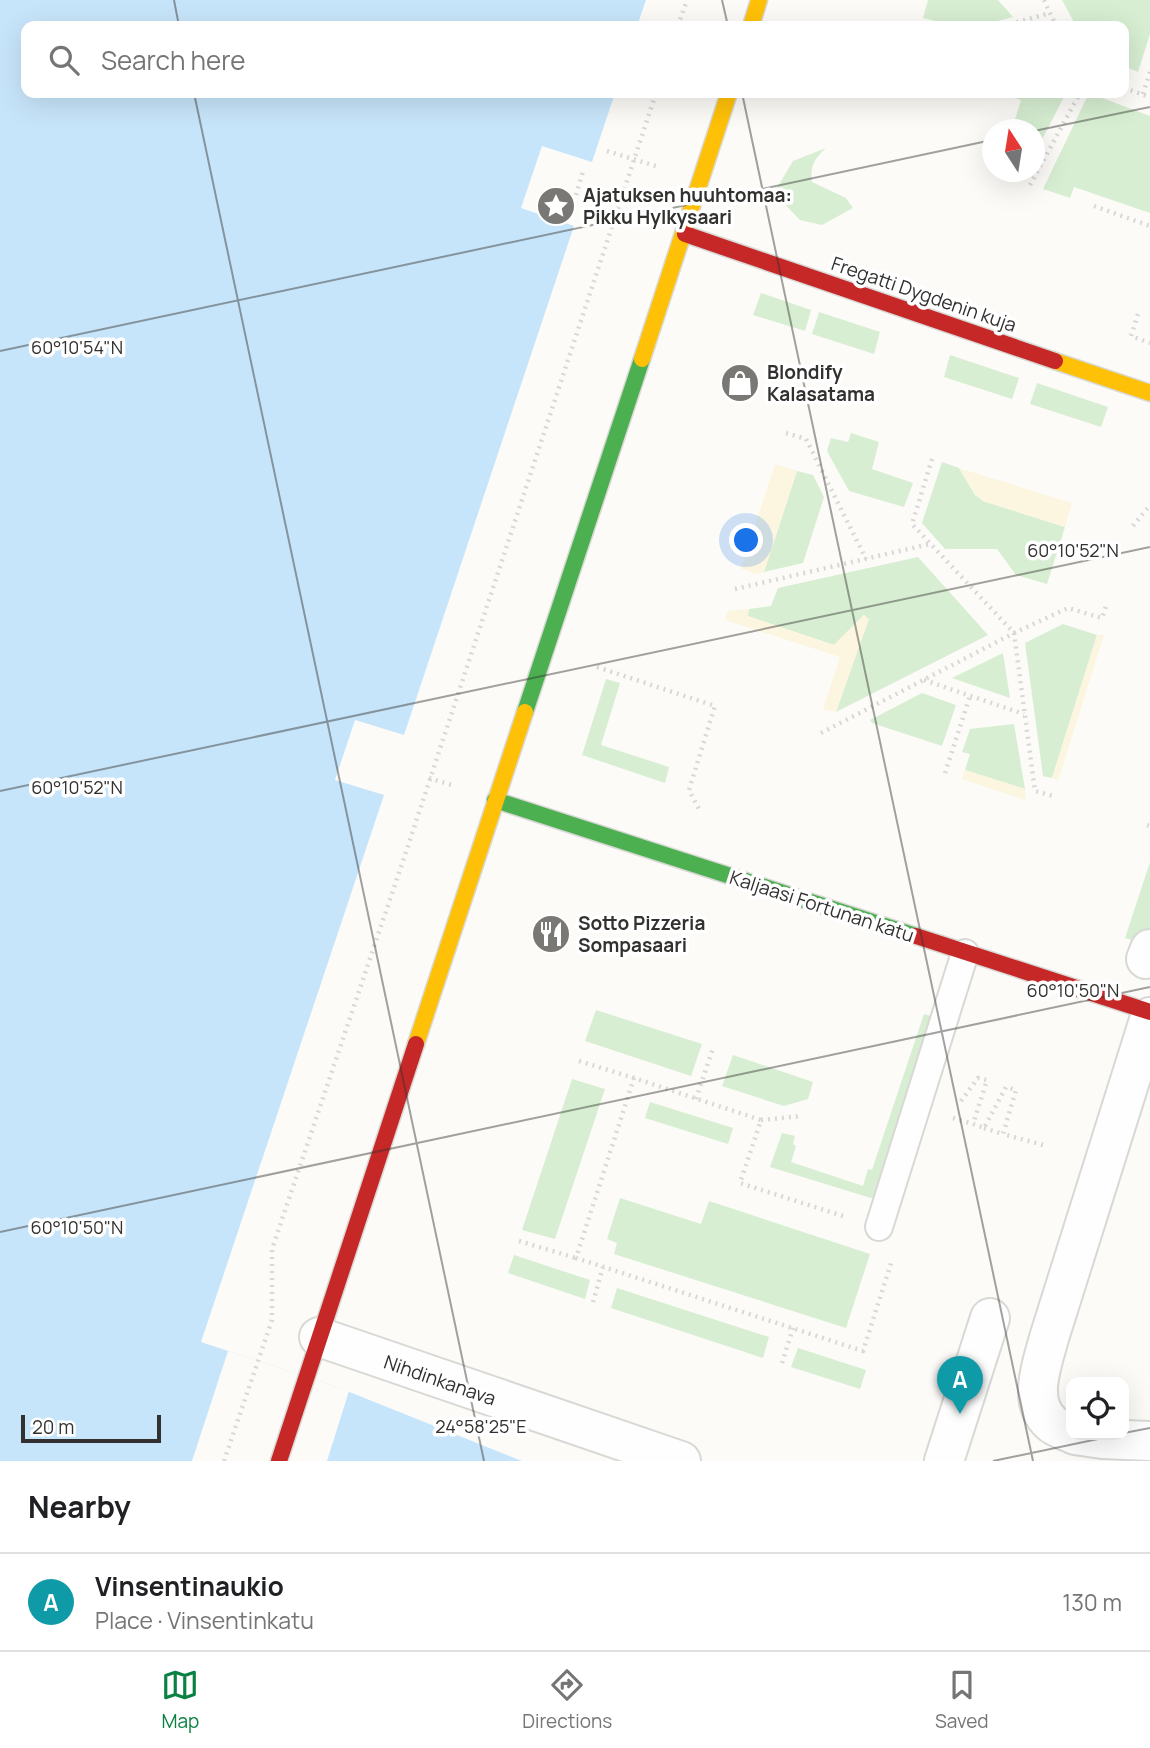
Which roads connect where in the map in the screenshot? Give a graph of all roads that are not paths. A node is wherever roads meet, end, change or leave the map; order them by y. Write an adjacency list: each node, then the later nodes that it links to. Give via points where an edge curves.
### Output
1 (759, 0): 2 (street)
2 (753, 21)
3 (727, 98): 4 (street)
4 (685, 234): 5 (street, Fregatti Dygdenin kuja); 6 (street)
5 (1150, 393)
6 (495, 800): 7 (street, Kaljaasi Fortunan katu); 12 (street)
7 (965, 953): 8 (street, Kaljaasi Fortunan katu); 10 (lane)
8 (1150, 1012)
9 (1150, 1017): 13 (street, via 1048,1338 1038,1386 1040,1406 1052,1423)
10 (879, 1227)
11 (990, 1318): 18 (street)
12 (319, 1337): 16 (street); 17 (street, Nihdinkanava)
13 (1066, 1430)
14 (1126, 1440): 15 (street)
15 (1150, 1441)
16 (279, 1461)
17 (681, 1461)
18 (944, 1461)

